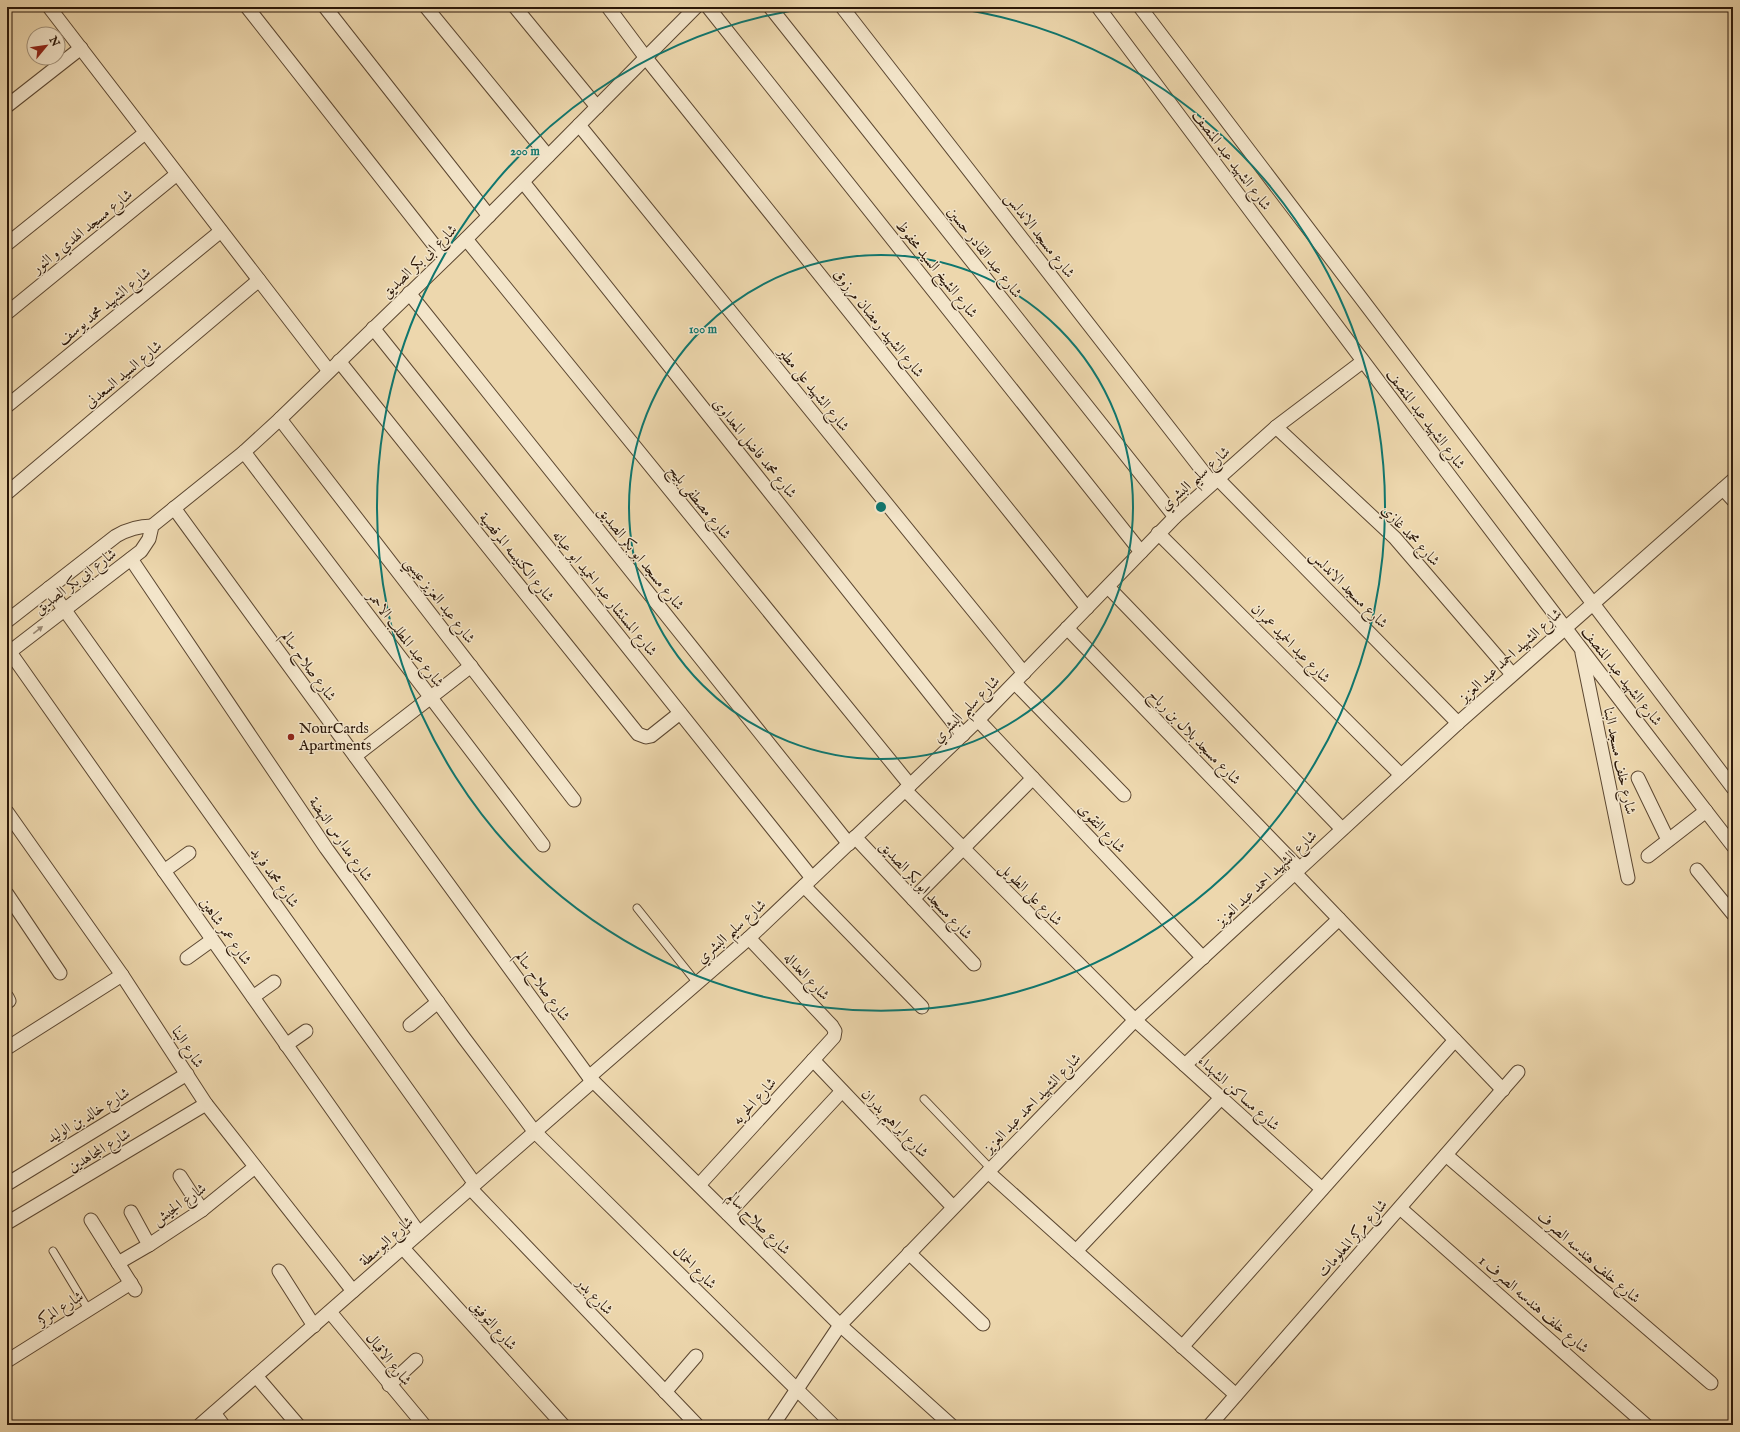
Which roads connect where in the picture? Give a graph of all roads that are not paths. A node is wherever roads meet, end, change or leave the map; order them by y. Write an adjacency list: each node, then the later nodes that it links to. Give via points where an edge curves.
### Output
1 (48, 7): 13 (street)
2 (247, 7): 26 (street)
3 (325, 7): 22 (street)
4 (426, 7): 19 (street)
5 (515, 7): 16 (street)
6 (608, 7): 14 (street, شارع الشهيد رمضان مرزوق)
7 (696, 7): 14 (street, شارع ابى بكر الصديق)
8 (708, 7): 47 (street, شارع الشيخ السيد محفوظ)
9 (770, 7): 44 (street, شارع عبد القادر حسين)
10 (842, 7): 39 (street, شارع مسجد الاندلس)
11 (1098, 7): 32 (street, شارع الشهيد عبد المنصف)
12 (1140, 7): 51 (street, شارع الشهيد عبد المنصف)
13 (80, 48): 15 (street); 18 (street)
14 (646, 58): 16 (street, شارع ابى بكر الصديق); 52 (street, شارع الشهيد رمضان مرزوق)
15 (9, 102)
16 (597, 107): 17 (street, شارع ابى بكر الصديق)
17 (579, 125): 19 (street, شارع ابى بكر الصديق); 60 (street, شارع الشهيد على مطير)
18 (145, 133): 20 (street); 25 (street)
19 (548, 156): 21 (street, شارع ابى بكر الصديق)
20 (178, 174): 23 (street); 29 (street, شارع مسجد الهدي و النور)
21 (523, 182): 22 (street, شارع ابى بكر الصديق); 67 (street, شارع محمد فاضل المعداوى)
22 (488, 216): 24 (street, شارع ابى بكر الصديق)
23 (221, 231): 27 (street); 34 (street, شارع الشهيد محمد يوسف)
24 (466, 239): 26 (street, شارع ابى بكر الصديق); 72 (street, شارع مصطفى بليح)
25 (7, 244)
26 (445, 258): 28 (street, شارع ابى بكر الصديق)
27 (259, 280): 33 (street); 41 (street, شارع السيد السعدنى)
28 (409, 293): 30 (street, شارع ابى بكر الصديق); 80 (street, شارع مسجد ابو بكر الصديق)
29 (7, 313)
30 (373, 328): 31 (street, شارع ابى بكر الصديق); 64 (street, شارع المستشار عبد الحميد ابو عيانه)
31 (339, 361): 33 (street, شارع ابى بكر الصديق); 64 (street, شارع الكنيسه المرقصية, via 638,734 651,736)
32 (1362, 362): 36 (street, شارع سليم البشري); 56 (street, شارع الشهيد عبد المنصف)
33 (329, 371): 35 (street, شارع ابى بكر الصديق)
34 (7, 406)
35 (280, 419): 37 (street, شارع ابى بكر الصديق); 59 (street, شارع عبد العزيز عيسي)
36 (1276, 427): 39 (street, شارع سليم البشري); 61 (street, شارع محمد غازي, via 1396,538)
37 (244, 452): 43 (street, شارع ابى بكر الصديق); 63 (street, شارع عبد المطلب الاحمر)
38 (1733, 480): 40 (street, شارع الشهيد احمد عبد العزيز)
39 (1215, 481): 44 (street, شارع سليم البشري); 66 (street, شارع مسجد الاندلس)
40 (1723, 489): 42 (street); 51 (street, شارع الشهيد احمد عبد العزيز)
41 (7, 493)
42 (1733, 500)
43 (174, 508): 45 (street, شارع ابى بكر الصديق); 68 (street, شارع صلاح سالم)
44 (1175, 517): 46 (street, شارع سليم البشري)
45 (152, 526): 48 (street, شارع ابى بكر الصديق, via 149,539); 50 (street, شارع ابى بكر الصديق, via 127,529)
46 (1158, 533): 47 (street, شارع سليم البشري); 69 (street, شارع عبد الحميد عمران)
47 (1141, 552): 49 (street, شارع سليم البشري)
48 (131, 559): 53 (street, شارع ابى بكر الصديق); 106 (street, شارع مدارس النهضة, via 326,848)
49 (1108, 587): 52 (street, شارع سليم البشري); 78 (street, شارع الشهيد احمد عبد العزيز)
50 (49, 588): 53 (street, شارع محمد فريد); 54 (street, شارع ابى بكر الصديق)
51 (1593, 603): 56 (street, شارع الشهيد احمد عبد العزيز); 73 (street, شارع الشهيد عبد المنصف)
52 (1087, 608): 55 (street, شارع سليم البشري)
53 (64, 610): 58 (street, شارع ابى بكر الصديق, one-way to 53); 132 (street, شارع محمد فريد)
54 (7, 621)
55 (1067, 628): 60 (street, شارع سليم البشري); 88 (street, شارع مسجد بلال بن رباح)
56 (1564, 628): 57 (street, شارع الشهيد عبد المنصف); 61 (street, شارع الشهيد احمد عبد العزيز)
57 (1581, 650): 76 (street, شارع الشهيد عبد المنصف); 89 (street, شارع خلف مسجد البنا)
58 (8, 651): 87 (street, شارع عمر شاهين)
59 (471, 666): 63 (street); 75 (street, شارع عبد العزيز عيسي)
60 (1024, 672): 62 (street, شارع سليم البشري)
61 (1512, 674): 66 (street, شارع الشهيد احمد عبد العزيز)
62 (1014, 683): 65 (street, شارع سليم البشري); 74 (street)
63 (431, 698): 68 (street); 81 (street, شارع عبد المطلب الاحمر)
64 (680, 713): 90 (street, شارع المستشار عبد الحميد ابو عيانه)
65 (978, 720): 67 (street, شارع سليم البشري); 70 (street, شارع التقوى)
66 (1458, 723): 69 (street, شارع الشهيد احمد عبد العزيز)
67 (963, 735): 72 (street, شارع سليم البشري)
68 (355, 756): 119 (street, شارع صلاح سالم)
69 (1401, 775): 78 (street, شارع الشهيد احمد عبد العزيز)
70 (1033, 778): 83 (street); 99 (street, شارع التقوى)
71 (1638, 778): 79 (street)
72 (907, 788): 80 (street, شارع سليم البشري); 83 (street, شارع على الطويل)
73 (1733, 788)
74 (1124, 795)
75 (574, 800)
76 (1706, 811): 79 (street); 82 (street, شارع الشهيد عبد المنصف)
77 (7, 812): 102 (street, شارع البنا)
78 (1342, 829): 88 (street, شارع الشهيد احمد عبد العزيز)
79 (1668, 840): 85 (street)
80 (852, 841): 90 (street, شارع سليم البشري); 92 (street, شارع مسجد ابو بكر الصديق)
81 (543, 845)
82 (1733, 846)
83 (963, 849): 92 (street); 108 (street, شارع على الطويل)
84 (190, 853): 87 (street)
85 (1648, 856)
86 (1697, 870): 94 (street)
87 (164, 871): 97 (street, شارع عمر شاهين)
88 (1297, 871): 95 (street, شارع مسجد بلال بن رباح); 99 (street, شارع الشهيد احمد عبد العزيز)
89 (1628, 878)
90 (808, 882): 96 (street, شارع سليم البشري); 107 (street, شارع المستشار عبد الحميد ابو عيانه)
91 (7, 894): 101 (street)
92 (913, 899): 100 (street, شارع مسجد ابو بكر الصديق)
93 (637, 908): 104 (lane)
94 (1733, 914)
95 (1339, 919): 112 (street, شارع مسجد بلال بن رباح); 116 (street)
96 (749, 938): 104 (street, شارع سليم البشري); 111 (street, شارع العداله, via 832,1026 835,1031)
97 (212, 940): 98 (street); 105 (street, شارع عمر شاهين)
98 (187, 958)
99 (1203, 958): 108 (street, شارع الشهيد احمد عبد العزيز)
100 (974, 964)
101 (60, 973)
102 (122, 975): 114 (street); 118 (street, شارع البنا)
103 (274, 982): 105 (street)
104 (697, 984): 119 (street, شارع سليم البشري)
105 (253, 997): 113 (street, شارع عمر شاهين)
106 (438, 1002): 109 (street); 125 (street, شارع مدارس النهضة)
107 (922, 1007)
108 (1135, 1020): 116 (street, شارع مساكن الشهداء); 128 (street, شارع الشهيد احمد عبد العزيز)
109 (410, 1025)
110 (306, 1031): 113 (street)
111 (834, 1038): 115 (street, شارع الحريه)
112 (1455, 1040): 120 (street, شارع مسجد بلال بن رباح); 133 (street)
113 (286, 1045): 141 (street, شارع عمر شاهين)
114 (7, 1048)
115 (813, 1060): 121 (street, شارع ابراهيم بدران); 131 (street, شارع الحريه)
116 (1185, 1065): 122 (street, شارع مساكن الشهداء)
117 (1518, 1072): 120 (street, شارع مركز المعلومات)
118 (187, 1074): 124 (street, شارع البنا); 130 (street, شارع خالد بن الوليد)
119 (591, 1079): 125 (street, شارع البوسطة); 131 (street, شارع صلاح سالم)
120 (1503, 1090): 126 (street, شارع مركز المعلومات)
121 (842, 1091): 134 (street, شارع ابراهيم بدران); 138 (street)
122 (1221, 1098): 133 (street, شارع مساكن الشهداء); 144 (street)
123 (924, 1099): 128 (lane)
124 (206, 1104): 127 (street, شارع البنا); 140 (street, شارع المجاهدين)
125 (534, 1131): 132 (street, شارع البوسطة); 162 (street, شارع الحمال)
126 (1446, 1155): 135 (street, شارع مركز المعلومات); 160 (street, شارع خلف هندسه الصرف)
127 (255, 1167): 136 (street, شارع الجيش); 149 (street, شارع البنا)
128 (990, 1170): 134 (street, شارع الشهيد احمد عبد العزيز); 144 (street)
129 (180, 1176): 136 (street)
130 (7, 1184)
131 (699, 1185): 138 (street, شارع صلاح سالم)
132 (472, 1186): 141 (street, شارع البوسطة); 163 (street, شارع بدر)
133 (1322, 1189): 155 (street)
134 (953, 1208): 146 (street, شارع الشهيد احمد عبد العزيز)
135 (1400, 1208): 164 (street, شارع مركز المعلومات); 176 (street, شارع خلف هندسه الصرف 1)
136 (202, 1210): 142 (street, شارع الجيش)
137 (131, 1212): 142 (street)
138 (728, 1214): 153 (street, شارع صلاح سالم)
139 (92, 1220): 147 (street)
140 (7, 1223)
141 (418, 1233): 143 (street, شارع البوسطة)
142 (149, 1245): 147 (street, شارع الجيش)
143 (402, 1248): 149 (street, شارع البوسطة); 170 (street, شارع التوفيق)
144 (1076, 1251): 155 (street)
145 (53, 1252): 150 (lane)
146 (909, 1253): 152 (street); 153 (street, شارع الشهيد احمد عبد العزيز)
147 (118, 1263): 150 (street, شارع المركز, via 133,1286)
148 (279, 1271): 154 (street)
149 (353, 1291): 151 (street, شارع البوسطة)
150 (88, 1309): 157 (street, شارع المركز)
151 (330, 1312): 154 (street, شارع البوسطة); 161 (street, شارع الاقبال)
152 (983, 1324)
153 (840, 1325): 162 (street, شارع الشهيد احمد عبد العزيز); 174 (street, شارع صلاح سالم)
154 (314, 1326): 159 (street, شارع البوسطة)
155 (1182, 1347): 164 (street)
156 (696, 1356): 163 (street)
157 (7, 1360)
158 (416, 1360): 161 (street)
159 (256, 1376): 165 (street, شارع البوسطة); 169 (street)
160 (1711, 1383)
161 (389, 1385): 166 (street, شارع الاقبال)
162 (796, 1390): 172 (street, شارع الشهيد احمد عبد العزيز); 173 (street, شارع الحمال)
163 (664, 1392): 171 (street, شارع بدر)
164 (1236, 1395): 175 (street, شارع مركز المعلومات)
165 (214, 1413): 167 (street, شارع البوسطة); 168 (street)
166 (418, 1423)
167 (200, 1425)
168 (223, 1425)
169 (298, 1425)
170 (563, 1425)
171 (698, 1425)
172 (774, 1425)
173 (833, 1425)
174 (951, 1425)
175 (1210, 1425)
176 (1646, 1425)

